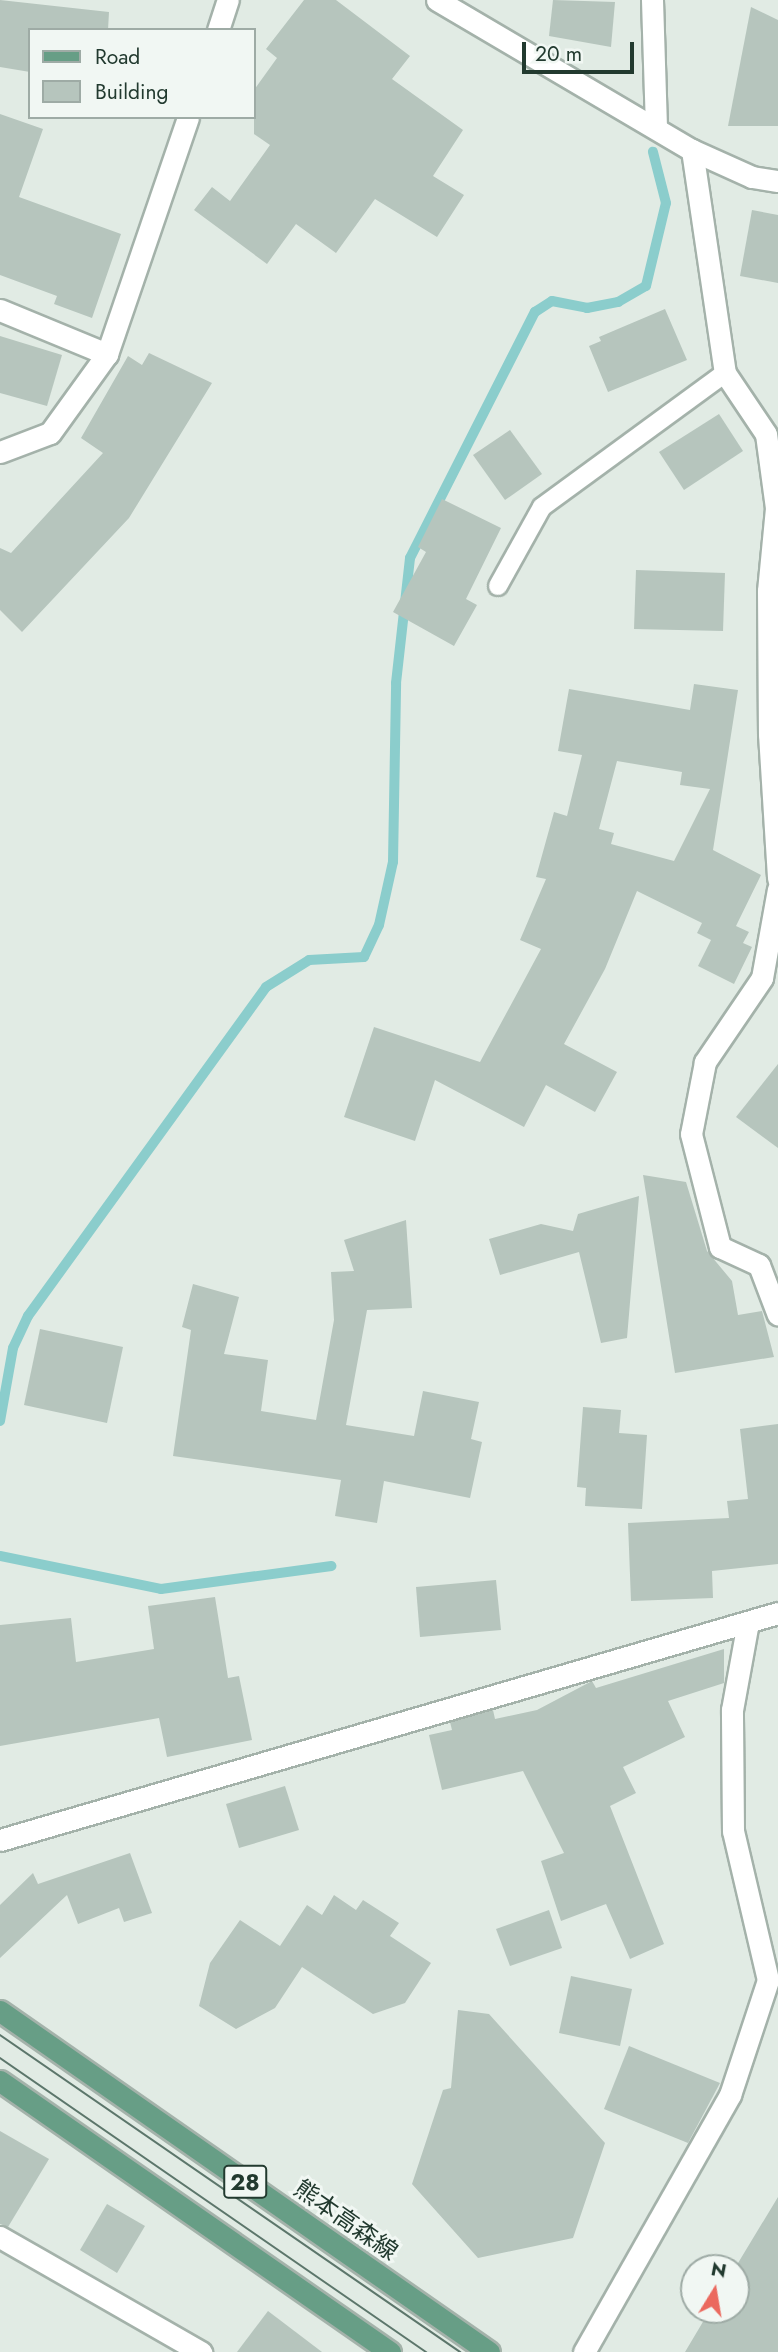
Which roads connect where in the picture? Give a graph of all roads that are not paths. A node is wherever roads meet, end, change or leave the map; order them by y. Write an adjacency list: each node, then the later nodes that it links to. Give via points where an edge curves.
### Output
1 (228, 0): 4 (street)
2 (437, 0): 6 (street)
3 (652, 0): 6 (street)
4 (219, 28)
5 (187, 119): 10 (street)
6 (656, 128): 7 (street)
7 (692, 150): 8 (street, via 752,177); 11 (street)
8 (778, 181)
9 (0, 310): 10 (street)
10 (107, 354): 12 (street, via 50,433)
11 (725, 373): 13 (lane, via 542,507); 14 (street, via 766,434 776,508)
12 (0, 452)
13 (498, 586)
14 (773, 592): 15 (street)
15 (778, 879)
16 (778, 889): 17 (street, via 762,978 705,1062 691,1134 720,1247 759,1265)
17 (778, 1315)
18 (778, 1614): 19 (street)
19 (748, 1622): 20 (street); 21 (street, via 732,1710 733,1831)
20 (0, 1840)
21 (773, 1981): 28 (street, via 730,2095)
22 (0, 2011): 27 (main road, 熊本高森線 / 28)
23 (0, 2081): 26 (main road, 28)
24 (0, 2237): 25 (street)
25 (201, 2352)
26 (390, 2352)
27 (489, 2352)
28 (584, 2352)

